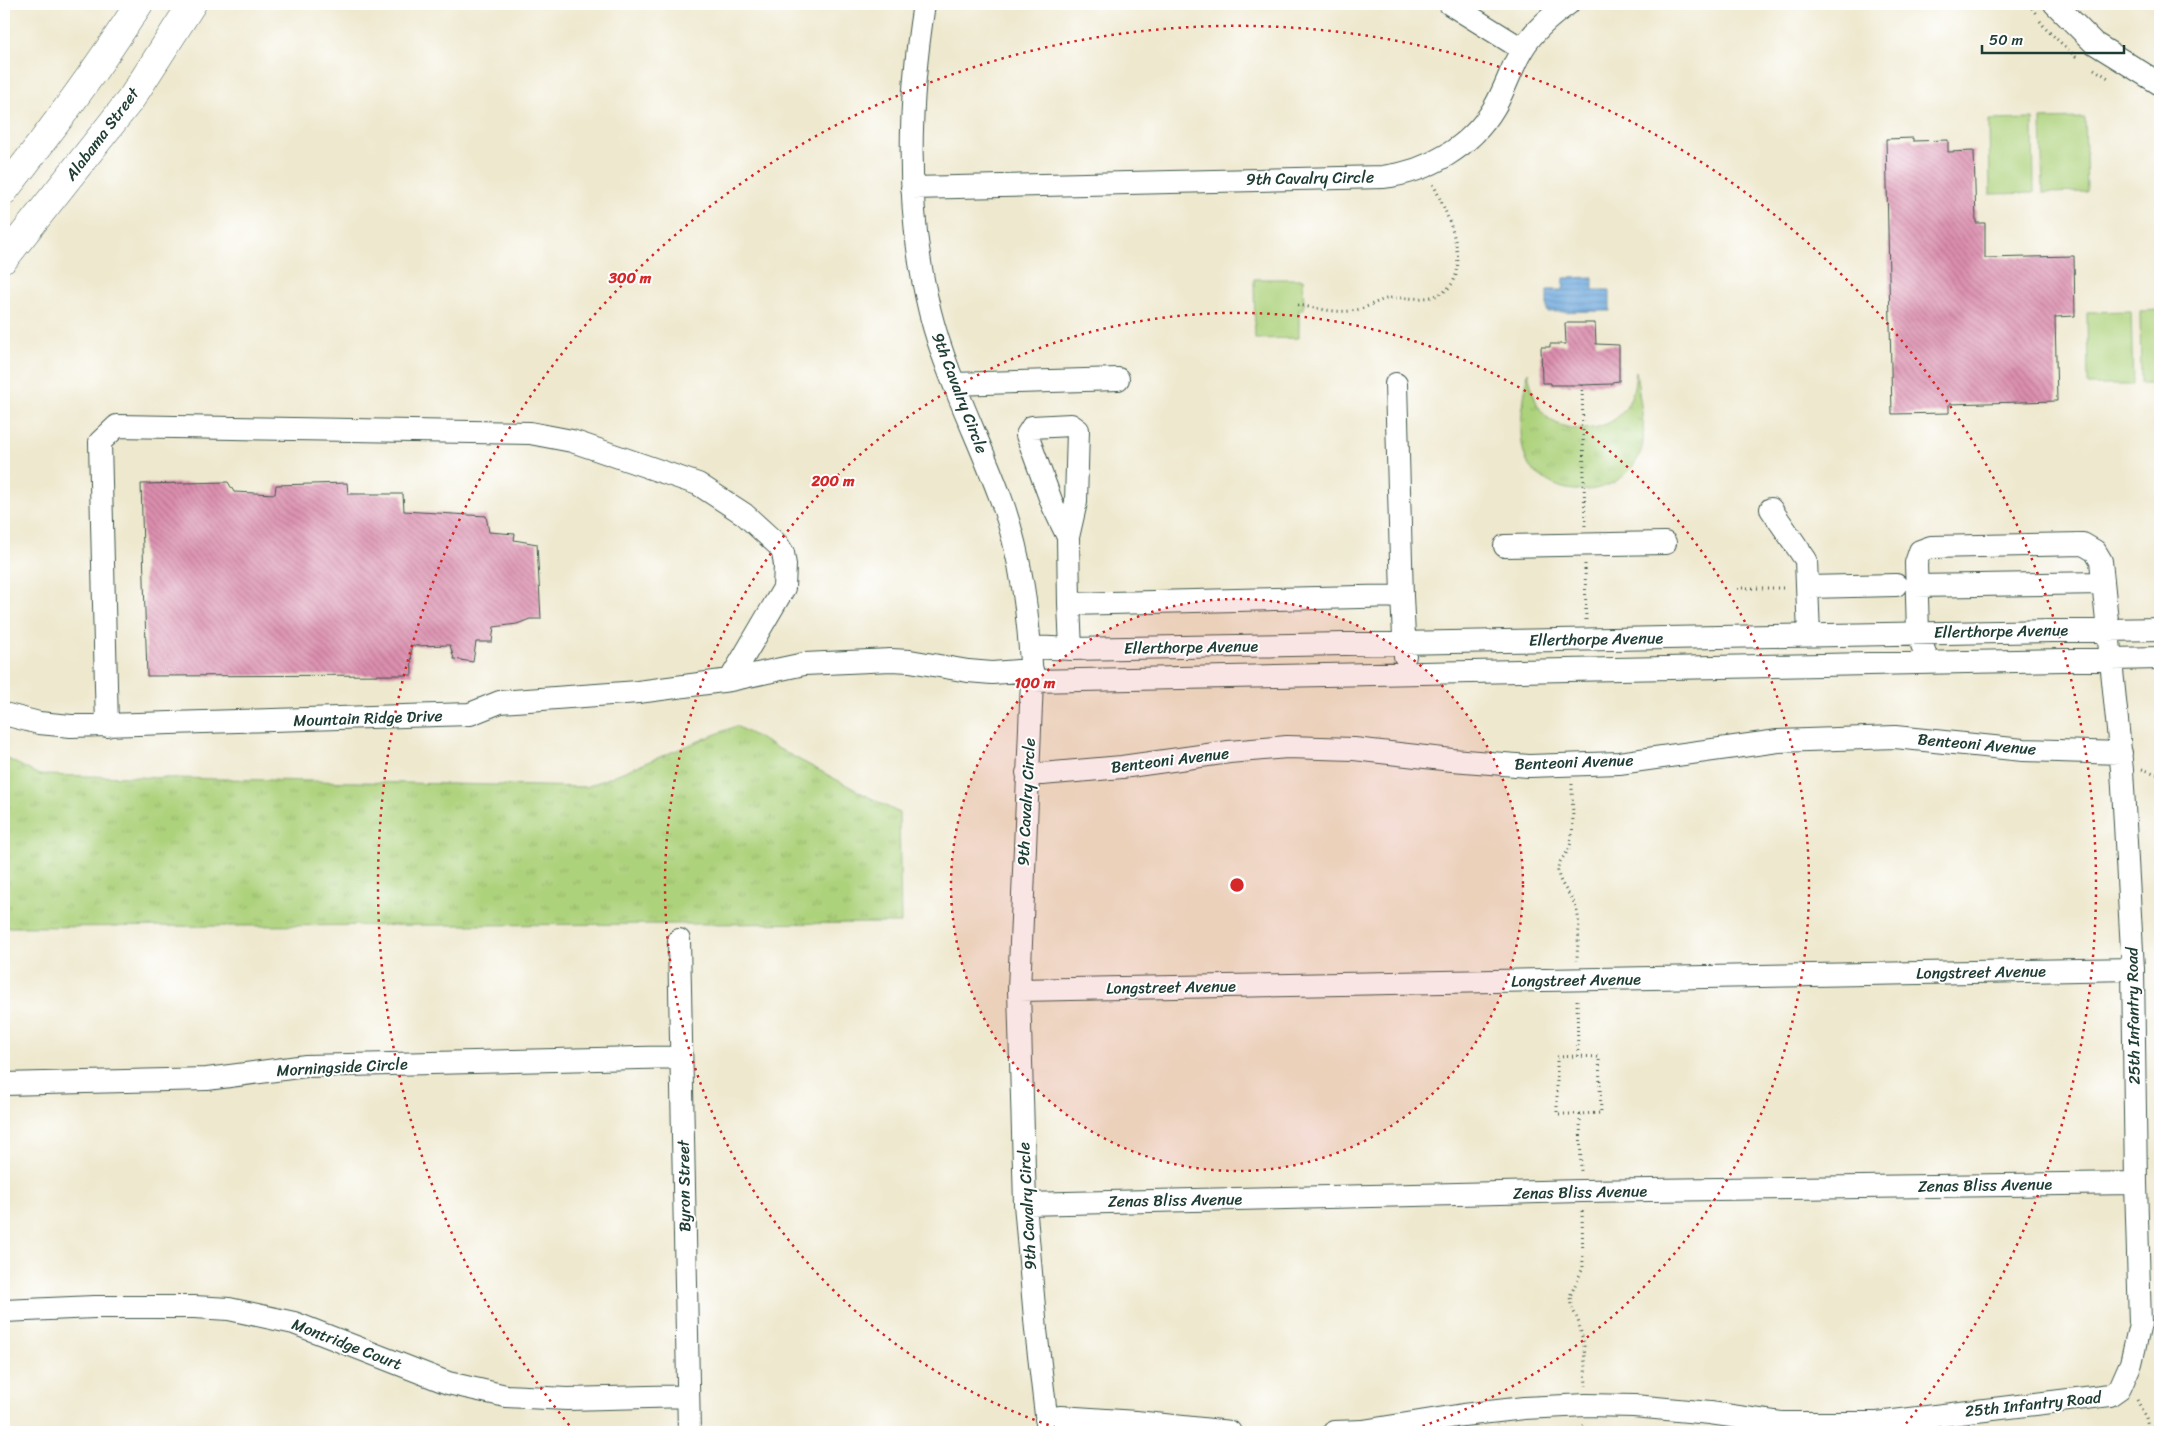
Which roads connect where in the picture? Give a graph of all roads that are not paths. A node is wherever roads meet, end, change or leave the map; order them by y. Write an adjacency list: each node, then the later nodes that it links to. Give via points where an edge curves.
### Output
1 (139, 4): 10 (main road, via 64,115)
2 (192, 4): 11 (main road, Alabama Street, via 131,100)
3 (924, 4): 9 (street, 9th Cavalry Circle, via 912,117)
4 (1450, 4): 7 (street)
5 (1568, 4): 7 (street, 9th Cavalry Circle, via 1540,26)
6 (2055, 4): 8 (street, via 2094,43)
7 (1522, 49): 9 (street, 9th Cavalry Circle, via 1494,109 1475,131 1454,150 1424,167 1402,174)
8 (2160, 84)
9 (912, 188): 13 (street, 9th Cavalry Circle, via 930,312)
10 (4, 190)
11 (4, 259)
12 (1118, 379): 13 (street)
13 (954, 384): 29 (street, 9th Cavalry Circle, via 1001,500 1019,564)
14 (1396, 384): 22 (street)
15 (1771, 508): 21 (street, via 1806,560)
16 (1068, 537): 23 (street)
17 (1665, 543): 18 (street)
18 (1505, 546)
19 (2104, 583): 20 (street); 20 (street, 25th Infantry Road, via 2101,561 2095,551 2084,544 1932,547 1920,551); 25 (street, 25th Infantry Road)
20 (1906, 586): 21 (street); 26 (street)
21 (1808, 587): 27 (street)
22 (1402, 596): 23 (street); 28 (street)
23 (1069, 604): 30 (street)
24 (2160, 628): 25 (street, Ellerthorpe Avenue)
25 (2109, 630): 26 (street, Ellerthorpe Avenue); 32 (street, 25th Infantry Road)
26 (1918, 633): 27 (street, Ellerthorpe Avenue); 33 (street)
27 (1809, 636): 28 (street, Ellerthorpe Avenue)
28 (1404, 643): 30 (street, Ellerthorpe Avenue); 34 (street)
29 (1032, 647): 30 (street, Ellerthorpe Avenue); 35 (street, 9th Cavalry Circle)
30 (1071, 649)
31 (2160, 658): 32 (street, Ellerthorpe Avenue)
32 (2112, 659): 33 (street, Ellerthorpe Avenue); 39 (street, 25th Infantry Road)
33 (1928, 662): 34 (street, Ellerthorpe Avenue)
34 (1406, 673): 35 (street, Ellerthorpe Avenue)
35 (1032, 675): 36 (street, Ellerthorpe Avenue, via 968,671 892,660 804,664); 40 (street, 9th Cavalry Circle)
36 (730, 680): 38 (street, Mountain Ridge Drive, via 638,692 500,702 470,714); 38 (street, via 784,588 783,553 744,514 698,484 572,441 530,433 117,426 100,442)
37 (4, 714): 38 (street, Mountain Ridge Drive, via 40,723)
38 (107, 726)
39 (2128, 760): 40 (street, Benteoni Avenue, via 1895,737 1778,742 1572,766 1529,766 1354,749 1287,748 1229,752 1122,767); 42 (street, 25th Infantry Road)
40 (1027, 773): 43 (street, 9th Cavalry Circle)
41 (678, 940): 44 (street, Byron Street)
42 (2133, 969): 43 (street, Longstreet Avenue); 46 (street, 25th Infantry Road)
43 (1019, 990): 47 (street, 9th Cavalry Circle)
44 (681, 1057): 45 (street, Morningside Circle, via 306,1066 207,1079); 49 (street, Byron Street)
45 (4, 1084)
46 (2136, 1183): 47 (street, Zenas Bliss Avenue); 53 (street, 25th Infantry Road, via 2140,1324 2131,1364 2120,1388 2110,1395 1877,1423 1781,1423 1710,1413 1586,1405 1524,1408 1363,1431)
47 (1025, 1204): 50 (street, 9th Cavalry Circle)
48 (4, 1311): 49 (street, Montridge Court, via 94,1307 229,1309 294,1323 448,1384 506,1396 567,1399)
49 (688, 1396): 51 (street, Byron Street)
50 (1047, 1426): 52 (street, via 1061,1417)
51 (689, 1432)
52 (1230, 1432)
53 (1334, 1432)

